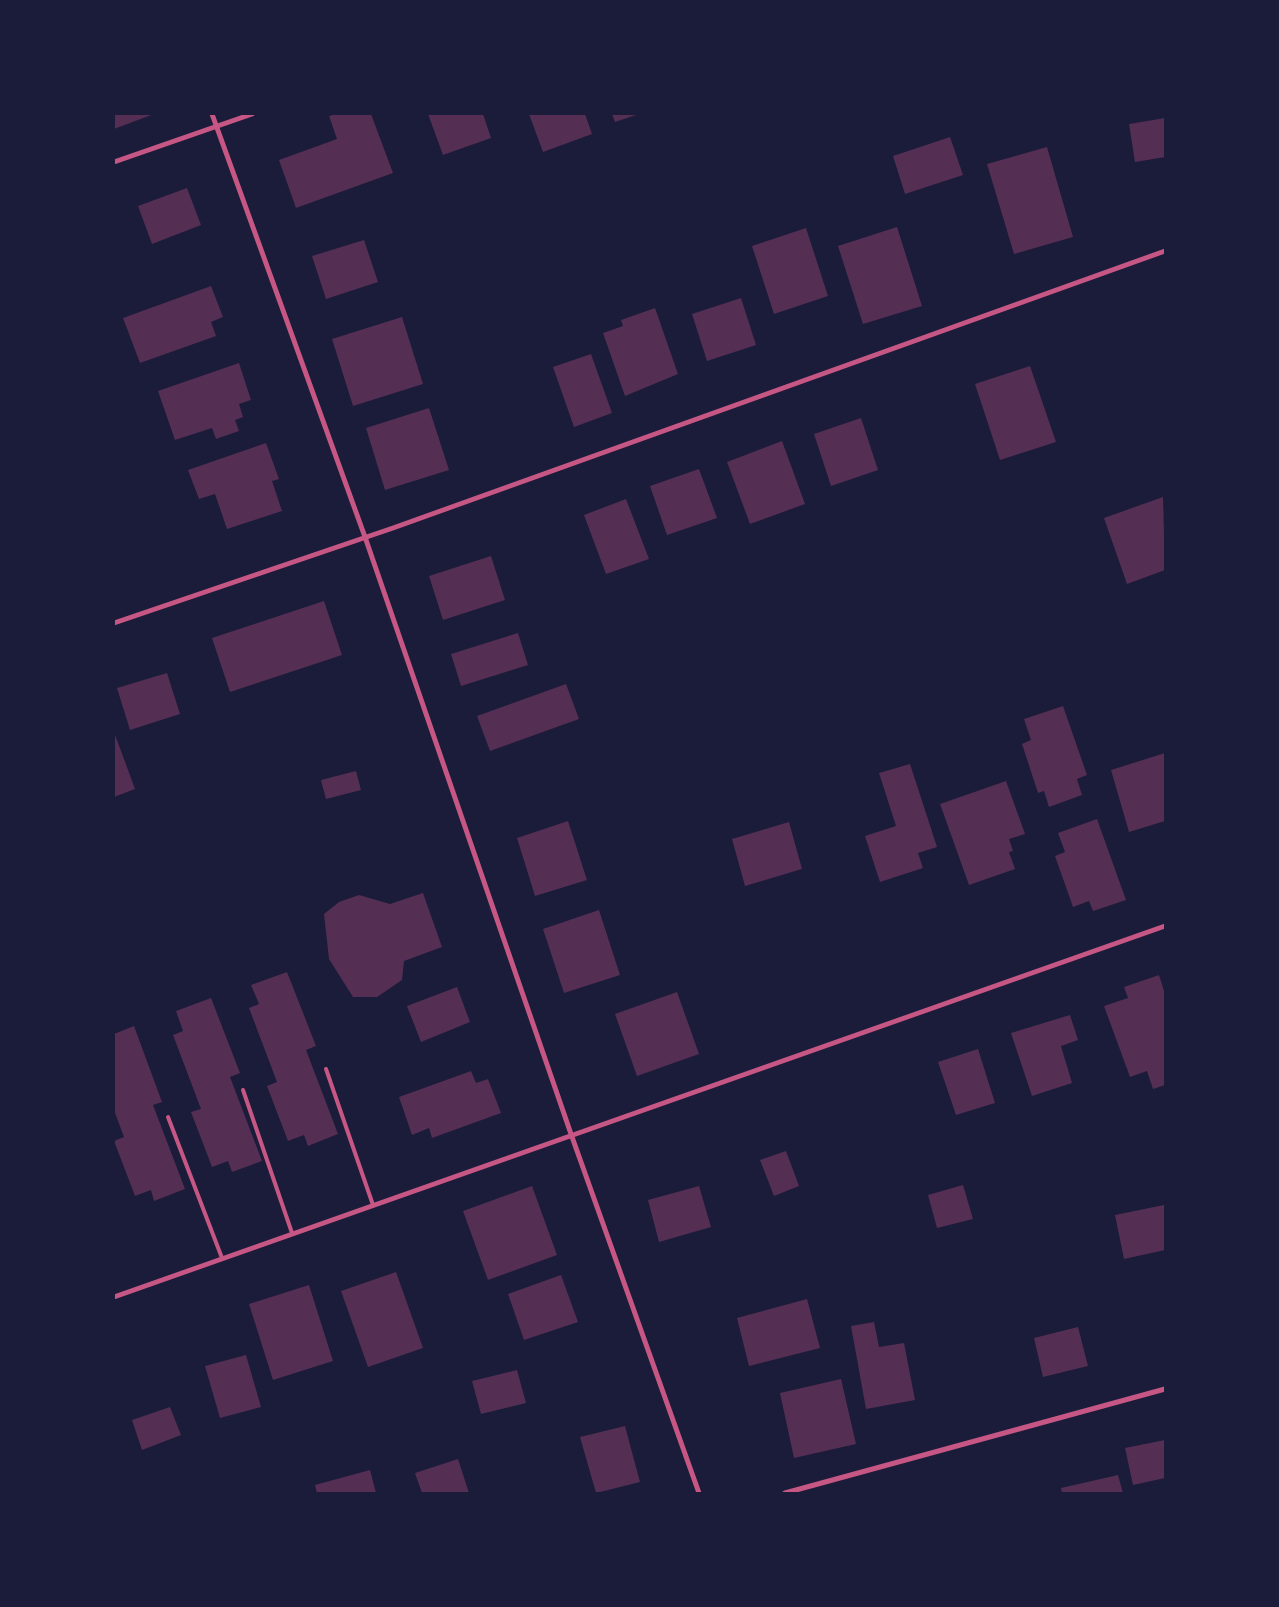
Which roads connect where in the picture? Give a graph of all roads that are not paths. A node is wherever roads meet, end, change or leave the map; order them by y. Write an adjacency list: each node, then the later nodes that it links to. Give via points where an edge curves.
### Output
1 (212, 114): 3 (street)
2 (252, 114): 3 (street)
3 (217, 126): 4 (street); 6 (street)
4 (114, 162)
5 (1165, 251): 6 (street)
6 (365, 537): 7 (street); 12 (street)
7 (114, 622)
8 (1165, 926): 12 (street)
9 (326, 1069): 13 (lane)
10 (244, 1090): 14 (lane)
11 (168, 1117): 15 (lane)
12 (571, 1134): 13 (street); 18 (street)
13 (373, 1205): 14 (street)
14 (292, 1233): 15 (street)
15 (222, 1258): 16 (street)
16 (114, 1297)
17 (1165, 1390): 19 (street)
18 (699, 1493)
19 (785, 1493)

